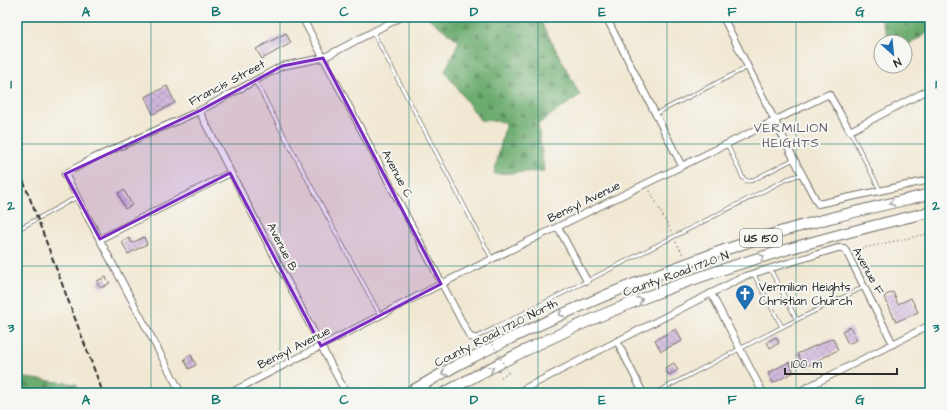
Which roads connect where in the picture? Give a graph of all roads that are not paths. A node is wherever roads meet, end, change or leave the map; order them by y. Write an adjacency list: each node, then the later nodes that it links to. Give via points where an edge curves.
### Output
1 (302, 17): 6 (street, Avenue C)
2 (401, 17): 5 (street, Francis Street)
3 (606, 17): 11 (street)
4 (723, 17): 7 (street)
5 (373, 31): 6 (street, Francis Street); 27 (lane)
6 (324, 58): 8 (street, Francis Street, via 282,66); 31 (street, Avenue C)
7 (748, 67): 11 (lane); 12 (street)
8 (255, 81): 10 (street, Francis Street); 35 (lane)
9 (930, 89): 13 (street)
10 (199, 110): 17 (street, Avenue B); 22 (street, Francis Street, via 64,174)
11 (655, 114): 16 (street)
12 (774, 120): 13 (street, Bensyl Avenue, via 829,94); 14 (street, Bensyl Avenue); 15 (street)
13 (850, 131): 20 (lane)
14 (727, 144): 15 (lane, via 743,178 747,181); 16 (street, Bensyl Avenue)
15 (794, 159): 18 (street)
16 (682, 166): 24 (street, Bensyl Avenue)
17 (230, 173): 26 (street); 42 (street, Avenue B)
18 (802, 174): 20 (street, via 818,204); 30 (lane, via 787,179)
19 (930, 180): 20 (street)
20 (880, 192)
21 (930, 194): 34 (main road, County Road 1720 N / US 150, one-way to 34, via 755,240)
22 (77, 197): 25 (lane); 26 (street)
23 (930, 212): 48 (main road, County Road 1720 N / US 150, one-way to 23, via 558,335 640,299 798,246)
24 (558, 227): 27 (street, Bensyl Avenue); 30 (street)
25 (17, 230)
26 (100, 239): 44 (street)
27 (492, 259): 31 (street, Bensyl Avenue)
28 (769, 268): 29 (street, Avenue F); 32 (street, Avenue F, via 844,248); 36 (lane)
29 (753, 273): 33 (street, Avenue F); 38 (lane)
30 (587, 281): 39 (lane)
31 (441, 284): 35 (street, Bensyl Avenue); 39 (street, Avenue C, via 470,337)
32 (865, 286): 36 (lane); 41 (street, Avenue F)
33 (711, 293): 40 (street, Avenue F); 43 (street)
34 (596, 298): 47 (main road, County Road 1720 North / US 150, one-way to 47, via 468,359)
35 (380, 315): 42 (street, Bensyl Avenue)
36 (797, 320): 38 (lane)
37 (930, 325): 41 (street)
38 (782, 327): 43 (lane)
39 (475, 338)
40 (617, 341): 49 (street, Avenue F); 50 (street)
41 (893, 344): 53 (street)
42 (321, 346): 45 (street, Bensyl Avenue); 46 (street, Avenue B)
43 (741, 348): 51 (lane); 52 (street)
44 (181, 393)
45 (230, 393)
46 (346, 393)
47 (408, 393)
48 (444, 393)
49 (516, 393)
50 (643, 393)
51 (655, 393)
52 (763, 393)
53 (796, 393)

